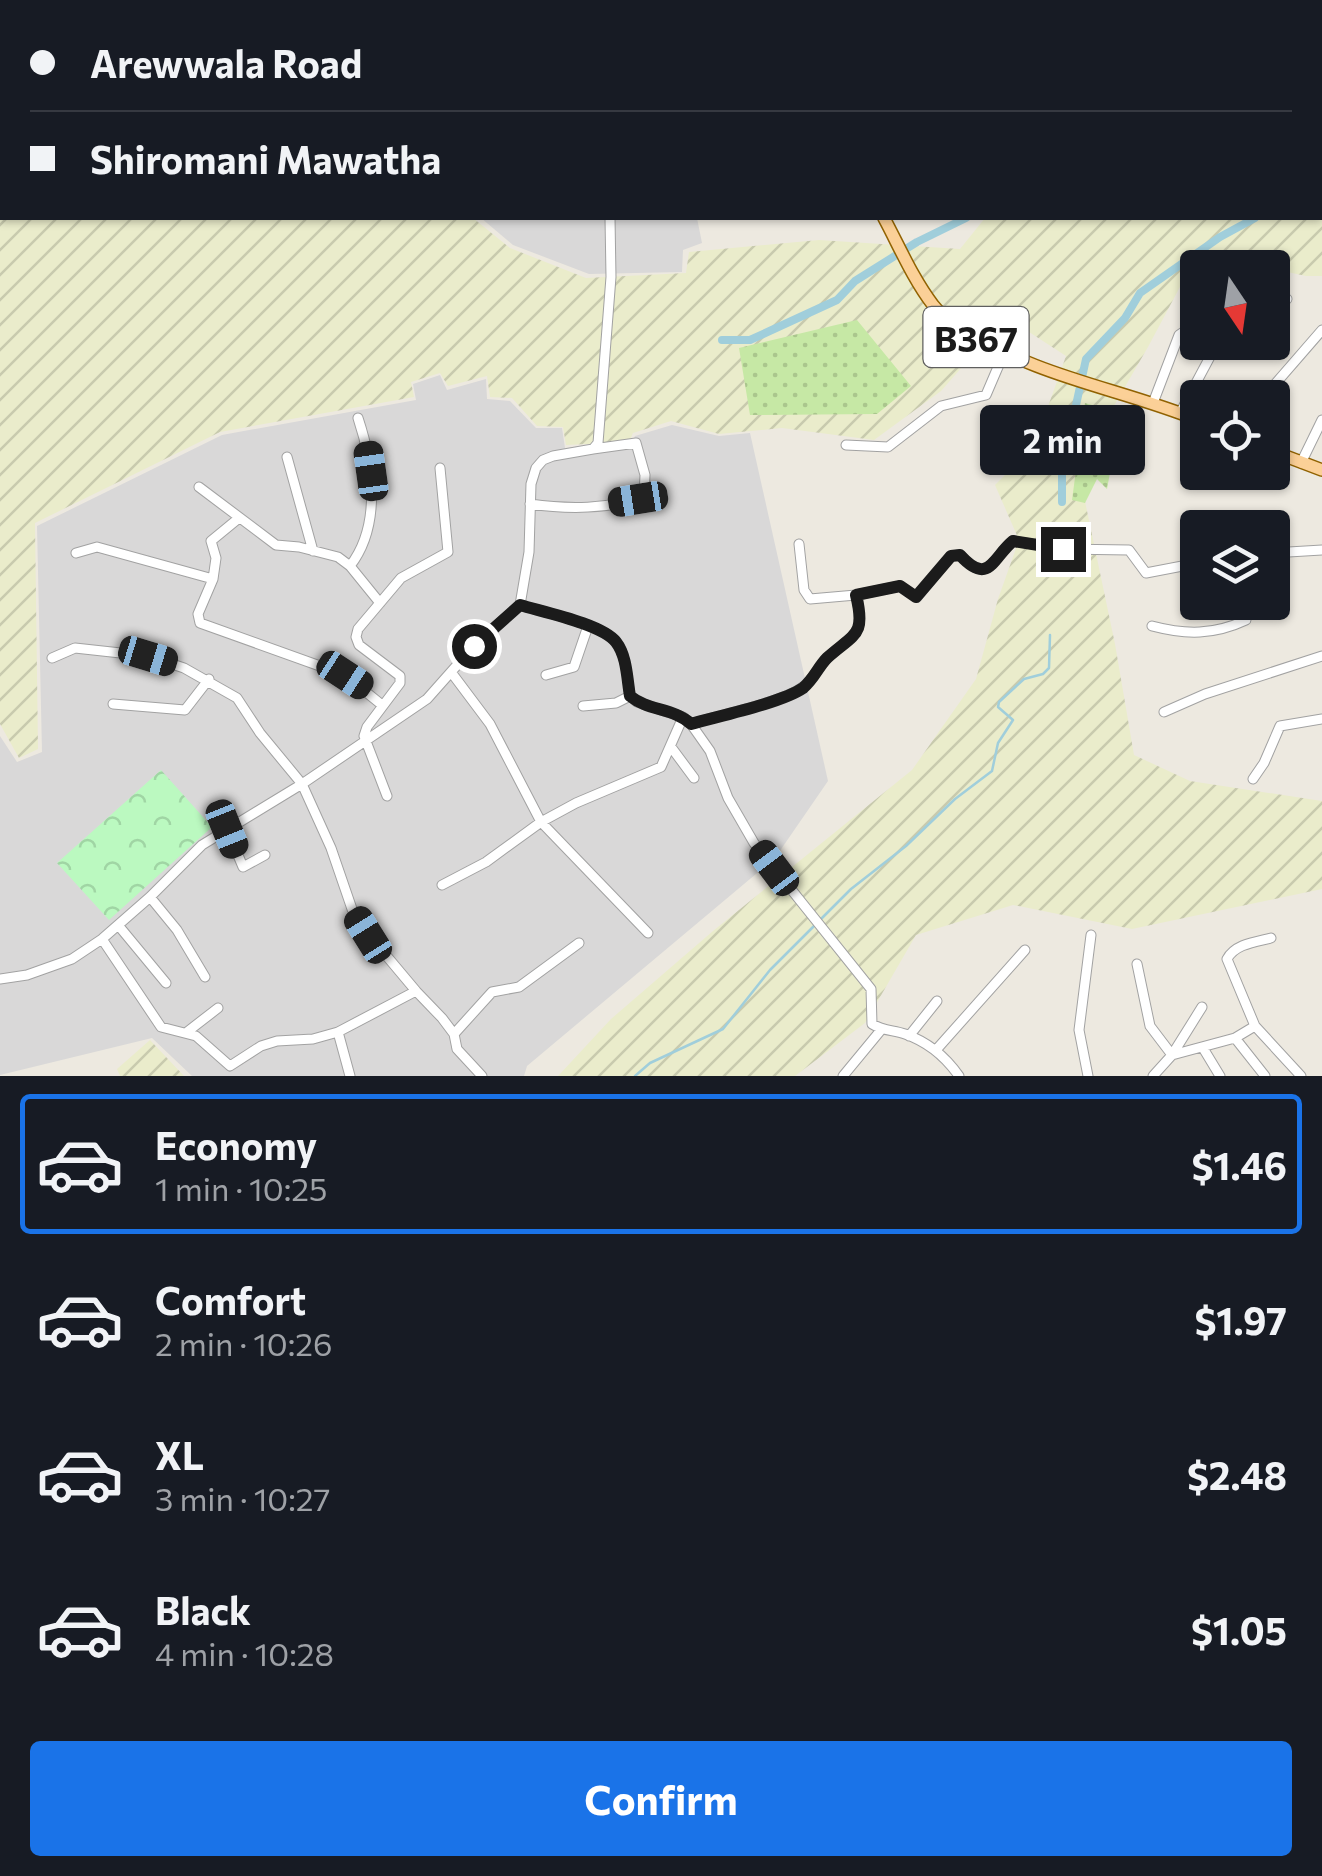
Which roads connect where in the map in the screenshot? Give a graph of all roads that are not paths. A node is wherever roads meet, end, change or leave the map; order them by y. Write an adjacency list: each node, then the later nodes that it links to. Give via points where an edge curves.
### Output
1 (610, 220): 12 (street)
2 (885, 220): 5 (main road, B367, via 939,311)
3 (1322, 330): 6 (street)
4 (1180, 334): 7 (street)
5 (1004, 353): 7 (main road, B367); 11 (street, via 986,395 941,406 888,447)
6 (1279, 380)
7 (1153, 403): 8 (main road, B367)
8 (1180, 413)
9 (358, 418): 26 (street, via 371,471 368,524)
10 (1322, 420): 15 (street)
11 (846, 445)
12 (594, 449): 19 (street, via 542,460); 19 (street, via 636,443 644,496 599,505)
13 (286, 457): 23 (street)
14 (1290, 458): 15 (main road)
15 (1301, 463): 17 (main road)
16 (440, 468): 30 (street, via 448,552 401,578)
17 (1322, 470)
18 (200, 487): 20 (street)
19 (530, 504): 31 (street)
20 (239, 518): 23 (street, via 276,546); 28 (street, via 210,541)
21 (800, 544): 29 (street, via 810,599)
22 (1322, 550): 24 (street)
23 (313, 551): 26 (street)
24 (1290, 552)
25 (76, 553): 28 (street, via 97,546)
26 (350, 566): 30 (street)
27 (1180, 566): 29 (street, via 1146,573 1129,550 1013,541 984,569 951,556 916,597 900,586)
28 (213, 579): 42 (street, via 200,623 345,675)
29 (856, 595): 46 (street, via 858,634 798,692)
30 (380, 603): 42 (street, via 356,637 400,676)
31 (520, 605): 33 (street); 37 (street)
32 (1246, 620): 34 (street, via 1207,634)
33 (588, 626): 38 (street, via 574,668); 40 (street, via 614,639 622,652)
34 (1152, 626)
35 (1322, 656): 44 (street)
36 (52, 658): 39 (street, via 75,648 118,651)
37 (451, 672): 47 (street, via 428,699); 53 (street, via 490,724)
38 (546, 676)
39 (209, 680): 41 (street, via 185,710); 51 (street, via 244,704)
40 (630, 696): 43 (street); 46 (street)
41 (113, 704)
42 (382, 705): 47 (street)
43 (584, 706)
44 (1164, 712)
45 (1322, 719): 50 (street, via 1280,726)
46 (687, 721): 48 (street); 74 (street, via 710,751 754,843 871,988 870,1018)
47 (365, 742): 51 (street); 52 (street)
48 (671, 747): 49 (street); 53 (street, via 661,767)
49 (694, 778)
50 (1253, 779)
51 (302, 784): 54 (street); 69 (street, via 352,908)
52 (388, 796)
53 (542, 822): 56 (street); 59 (street)
54 (227, 829): 55 (street, via 243,867); 57 (street)
55 (265, 854)
56 (442, 885)
57 (150, 897): 58 (street); 66 (street)
58 (118, 925): 62 (street); 68 (street)
59 (648, 932)
60 (1091, 935): 87 (street, via 1079,1030)
61 (1271, 938): 73 (street, via 1241,946 1227,959)
62 (102, 939): 67 (street, via 72,960); 75 (street, via 161,1027)
63 (579, 943): 77 (street, via 518,988 492,992)
64 (1025, 950): 81 (street)
65 (1137, 964): 82 (street, via 1150,1026)
66 (205, 977)
67 (0, 979)
68 (166, 983)
69 (416, 991): 76 (street); 77 (street)
70 (937, 1001): 78 (street)
71 (1202, 1006): 82 (street)
72 (218, 1008): 75 (street)
73 (1255, 1026): 79 (street); 91 (street)
74 (882, 1030): 78 (street); 85 (street)
75 (187, 1032): 76 (street, via 230,1066 277,1040)
76 (338, 1032): 83 (street)
77 (454, 1034): 84 (street, via 457,1049)
78 (909, 1036): 81 (street)
79 (1235, 1038): 80 (street); 90 (street)
80 (1203, 1048): 82 (street); 89 (street)
81 (936, 1050): 86 (street)
82 (1172, 1055): 88 (street)
83 (350, 1076)
84 (482, 1076)
85 (843, 1076)
86 (959, 1076)
87 (1088, 1076)
88 (1152, 1076)
89 (1220, 1076)
90 (1265, 1076)
91 (1300, 1076)

